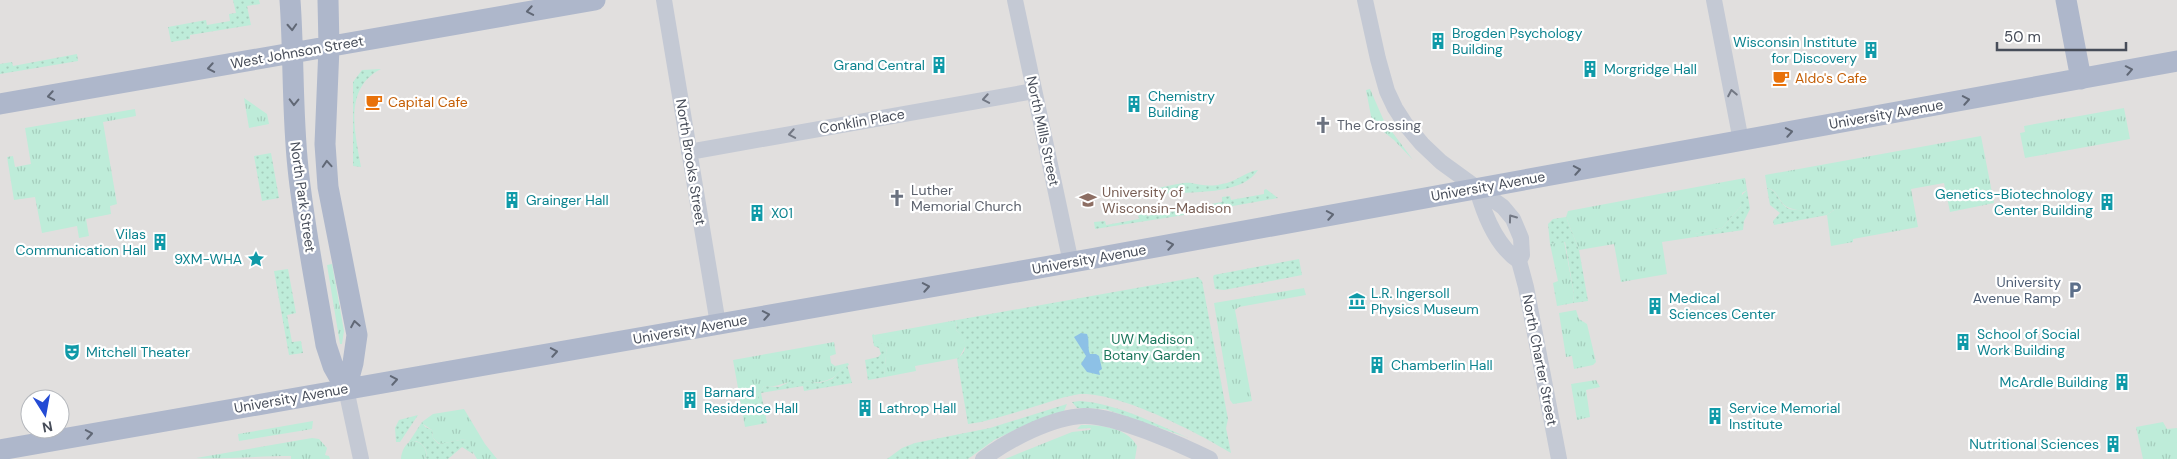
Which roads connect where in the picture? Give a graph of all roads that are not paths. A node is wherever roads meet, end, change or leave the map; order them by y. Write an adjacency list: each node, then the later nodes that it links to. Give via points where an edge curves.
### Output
1 (290, 0): 10 (main road, North Park Street, one-way to 10)
2 (328, 0): 9 (main road, North Park Street)
3 (595, 0): 9 (main road, West Johnson Street, one-way to 9)
4 (664, 0): 16 (street, North Brooks Street)
5 (1015, 0): 13 (street, North Mills Street)
6 (1365, 0): 17 (street, North Charter Street, via 1378,59 1395,108 1422,144)
7 (1714, 0): 15 (street, one-way to 7)
8 (2066, 0): 12 (main road)
9 (329, 46): 10 (main road, West Johnson Street); 21 (main road, North Park Street, one-way to 9, via 357,335 328,187 325,144)
10 (293, 54): 14 (main road, West Johnson Street, one-way to 14); 21 (main road, North Park Street, one-way to 21, via 293,117 302,198 326,345)
11 (2177, 61): 12 (main road, University Avenue, one-way to 11)
12 (2081, 79): 15 (main road, University Avenue, one-way to 12)
13 (1034, 91): 16 (street, Conklin Place, one-way to 16); 19 (street, North Mills Street)
14 (0, 104)
15 (1741, 140): 17 (main road, University Avenue, one-way to 15)
16 (689, 152): 20 (street, North Brooks Street)
17 (1477, 189): 18 (street, North Charter Street, via 1493,230 1511,256); 18 (street, North Charter Street, one-way to 17, via 1522,247 1517,224 1503,207); 19 (main road, University Avenue, one-way to 17)
18 (1519, 261): 26 (street, North Charter Street)
19 (1071, 263): 20 (main road, University Avenue, one-way to 19)
20 (718, 324): 21 (main road, University Avenue, one-way to 20)
21 (346, 389): 22 (main road, University Avenue, one-way to 21); 23 (street, North Park Street)
22 (0, 450)
23 (361, 459)
24 (983, 459): 25 (street, via 1034,430 1082,416 1104,418 1163,438)
25 (1210, 459)
26 (1559, 459)

